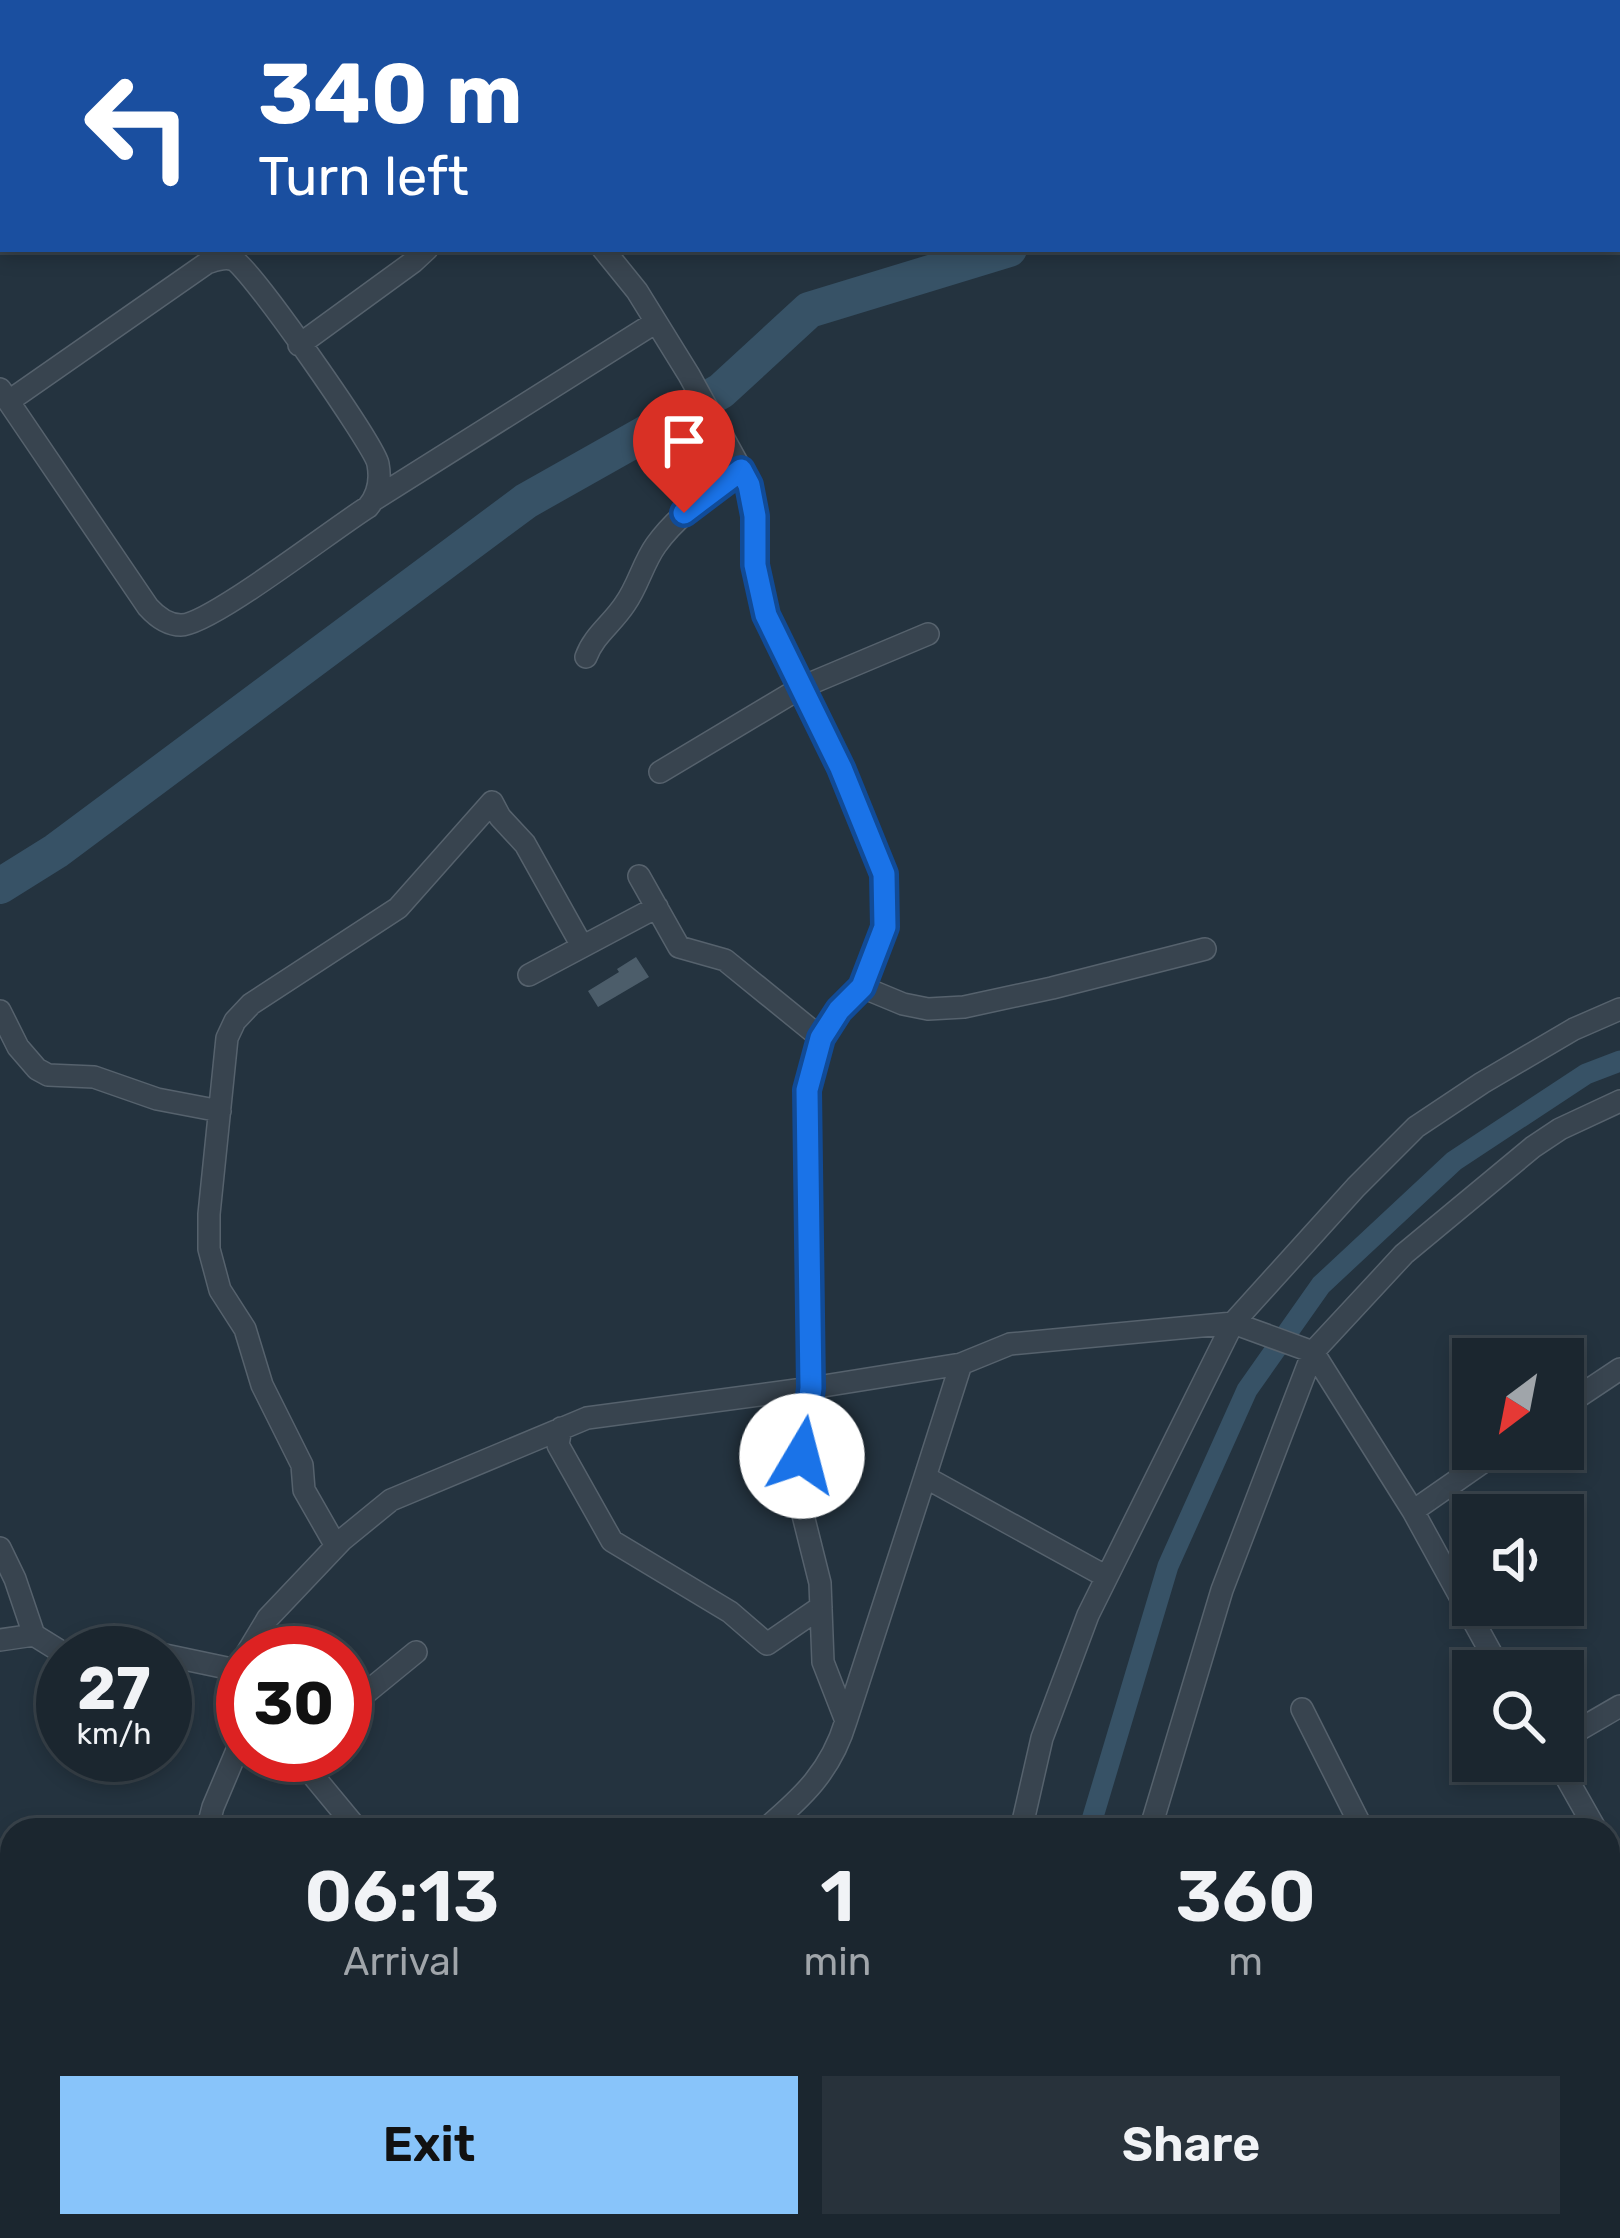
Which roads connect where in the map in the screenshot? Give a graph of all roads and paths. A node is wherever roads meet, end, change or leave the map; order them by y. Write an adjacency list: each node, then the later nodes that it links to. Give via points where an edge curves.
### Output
1 (424, 252): 4 (street)
2 (605, 252): 3 (street)
3 (656, 322): 6 (street); 7 (street)
4 (299, 345): 5 (street, via 240,263 222,258); 7 (street, via 378,460)
5 (4, 395): 7 (street, via 148,607 170,623 213,613)
6 (741, 470): 9 (street, via 684,513 653,549 633,593); 10 (street, via 766,615)
7 (375, 499)
8 (928, 634): 10 (street)
9 (586, 657)
10 (799, 682): 11 (street); 17 (street, via 884,874 885,927)
11 (660, 772)
12 (639, 876): 13 (street)
13 (657, 907): 14 (street); 20 (street, via 679,947 725,960)
14 (582, 946): 16 (street); 22 (street, via 492,802 398,908 235,1021)
15 (1205, 949): 17 (street, via 964,1006 928,1009)
16 (529, 975)
17 (862, 987): 20 (street)
18 (1620, 1009): 23 (street, via 1416,1127)
19 (0, 1011): 22 (street, via 18,1047 48,1075 94,1077)
20 (821, 1038): 27 (street, via 807,1090)
21 (1620, 1101): 24 (street, via 1533,1148)
22 (220, 1111): 33 (street, via 209,1249 220,1290 245,1328 262,1385 302,1465 304,1490)
23 (1233, 1322): 24 (street); 25 (street, via 1010,1344); 35 (street)
24 (1304, 1348): 32 (street); 54 (street)
25 (962, 1364): 27 (street); 31 (street)
26 (1620, 1369): 28 (street)
27 (811, 1388): 29 (street); 36 (street, via 797,1491)
28 (1584, 1393)
29 (561, 1428): 33 (street, via 391,1500); 36 (street, via 558,1445 611,1541 730,1612 767,1644)
30 (1472, 1470): 32 (street)
31 (925, 1478): 35 (street); 45 (street)
32 (1413, 1511): 40 (street)
33 (336, 1546): 37 (street)
34 (0, 1548): 38 (street)
35 (1105, 1576): 53 (street, via 1042,1738)
36 (821, 1607): 45 (street, via 823,1662)
37 (264, 1626)
38 (34, 1635): 39 (street)
39 (0, 1640)
40 (1489, 1650)
41 (416, 1652): 42 (street)
42 (372, 1688)
43 (1620, 1706): 46 (street)
44 (1302, 1709): 55 (street)
45 (846, 1720): 52 (street, via 832,1760)
46 (1584, 1727)
47 (224, 1782): 50 (street)
48 (318, 1782): 51 (street)
49 (1569, 1782): 56 (street)
50 (210, 1818)
51 (348, 1818)
52 (778, 1818)
53 (1024, 1818)
54 (1154, 1818)
55 (1357, 1818)
56 (1589, 1818)

